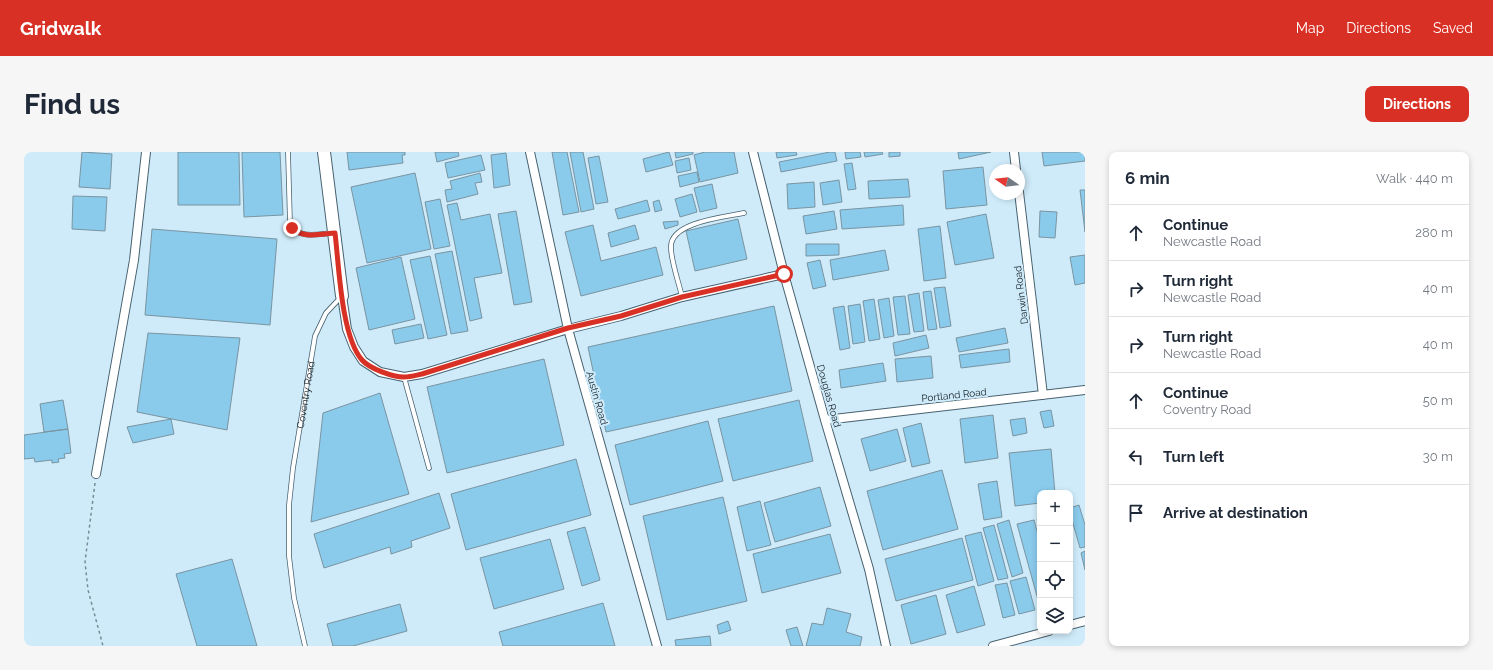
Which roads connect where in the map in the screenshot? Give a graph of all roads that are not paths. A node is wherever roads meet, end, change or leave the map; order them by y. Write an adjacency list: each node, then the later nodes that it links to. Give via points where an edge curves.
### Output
1 (146, 152): 20 (street, via 134,260)
2 (288, 152): 10 (lane, via 292,228 303,235)
3 (324, 152): 10 (street)
4 (530, 152): 14 (street, Austin Road)
5 (753, 152): 11 (street, Douglas Road)
6 (1014, 152): 7 (street)
7 (1015, 164)
8 (1020, 200): 17 (street, Darwin Road)
9 (744, 213): 13 (lane, via 689,225 673,237 670,247)
10 (335, 233): 12 (street)
11 (784, 274): 13 (street); 18 (street, Douglas Road)
12 (342, 296): 15 (street, via 347,329 363,361 380,372); 24 (lane, Coventry Road, via 326,313 315,336 293,468 289,505 289,556)
13 (682, 297): 14 (street, via 621,316)
14 (568, 328): 15 (street, via 422,374); 25 (street, Austin Road)
15 (404, 377): 19 (lane)
16 (1085, 390): 17 (street, Portland Road)
17 (1043, 395): 18 (street, Portland Road)
18 (824, 420): 26 (street, Douglas Road, via 869,569)
19 (429, 468)
20 (96, 474)
21 (1085, 621): 22 (street)
22 (1073, 624)
23 (1038, 634): 27 (street)
24 (304, 646)
25 (657, 646)
26 (886, 646)
27 (993, 646)

